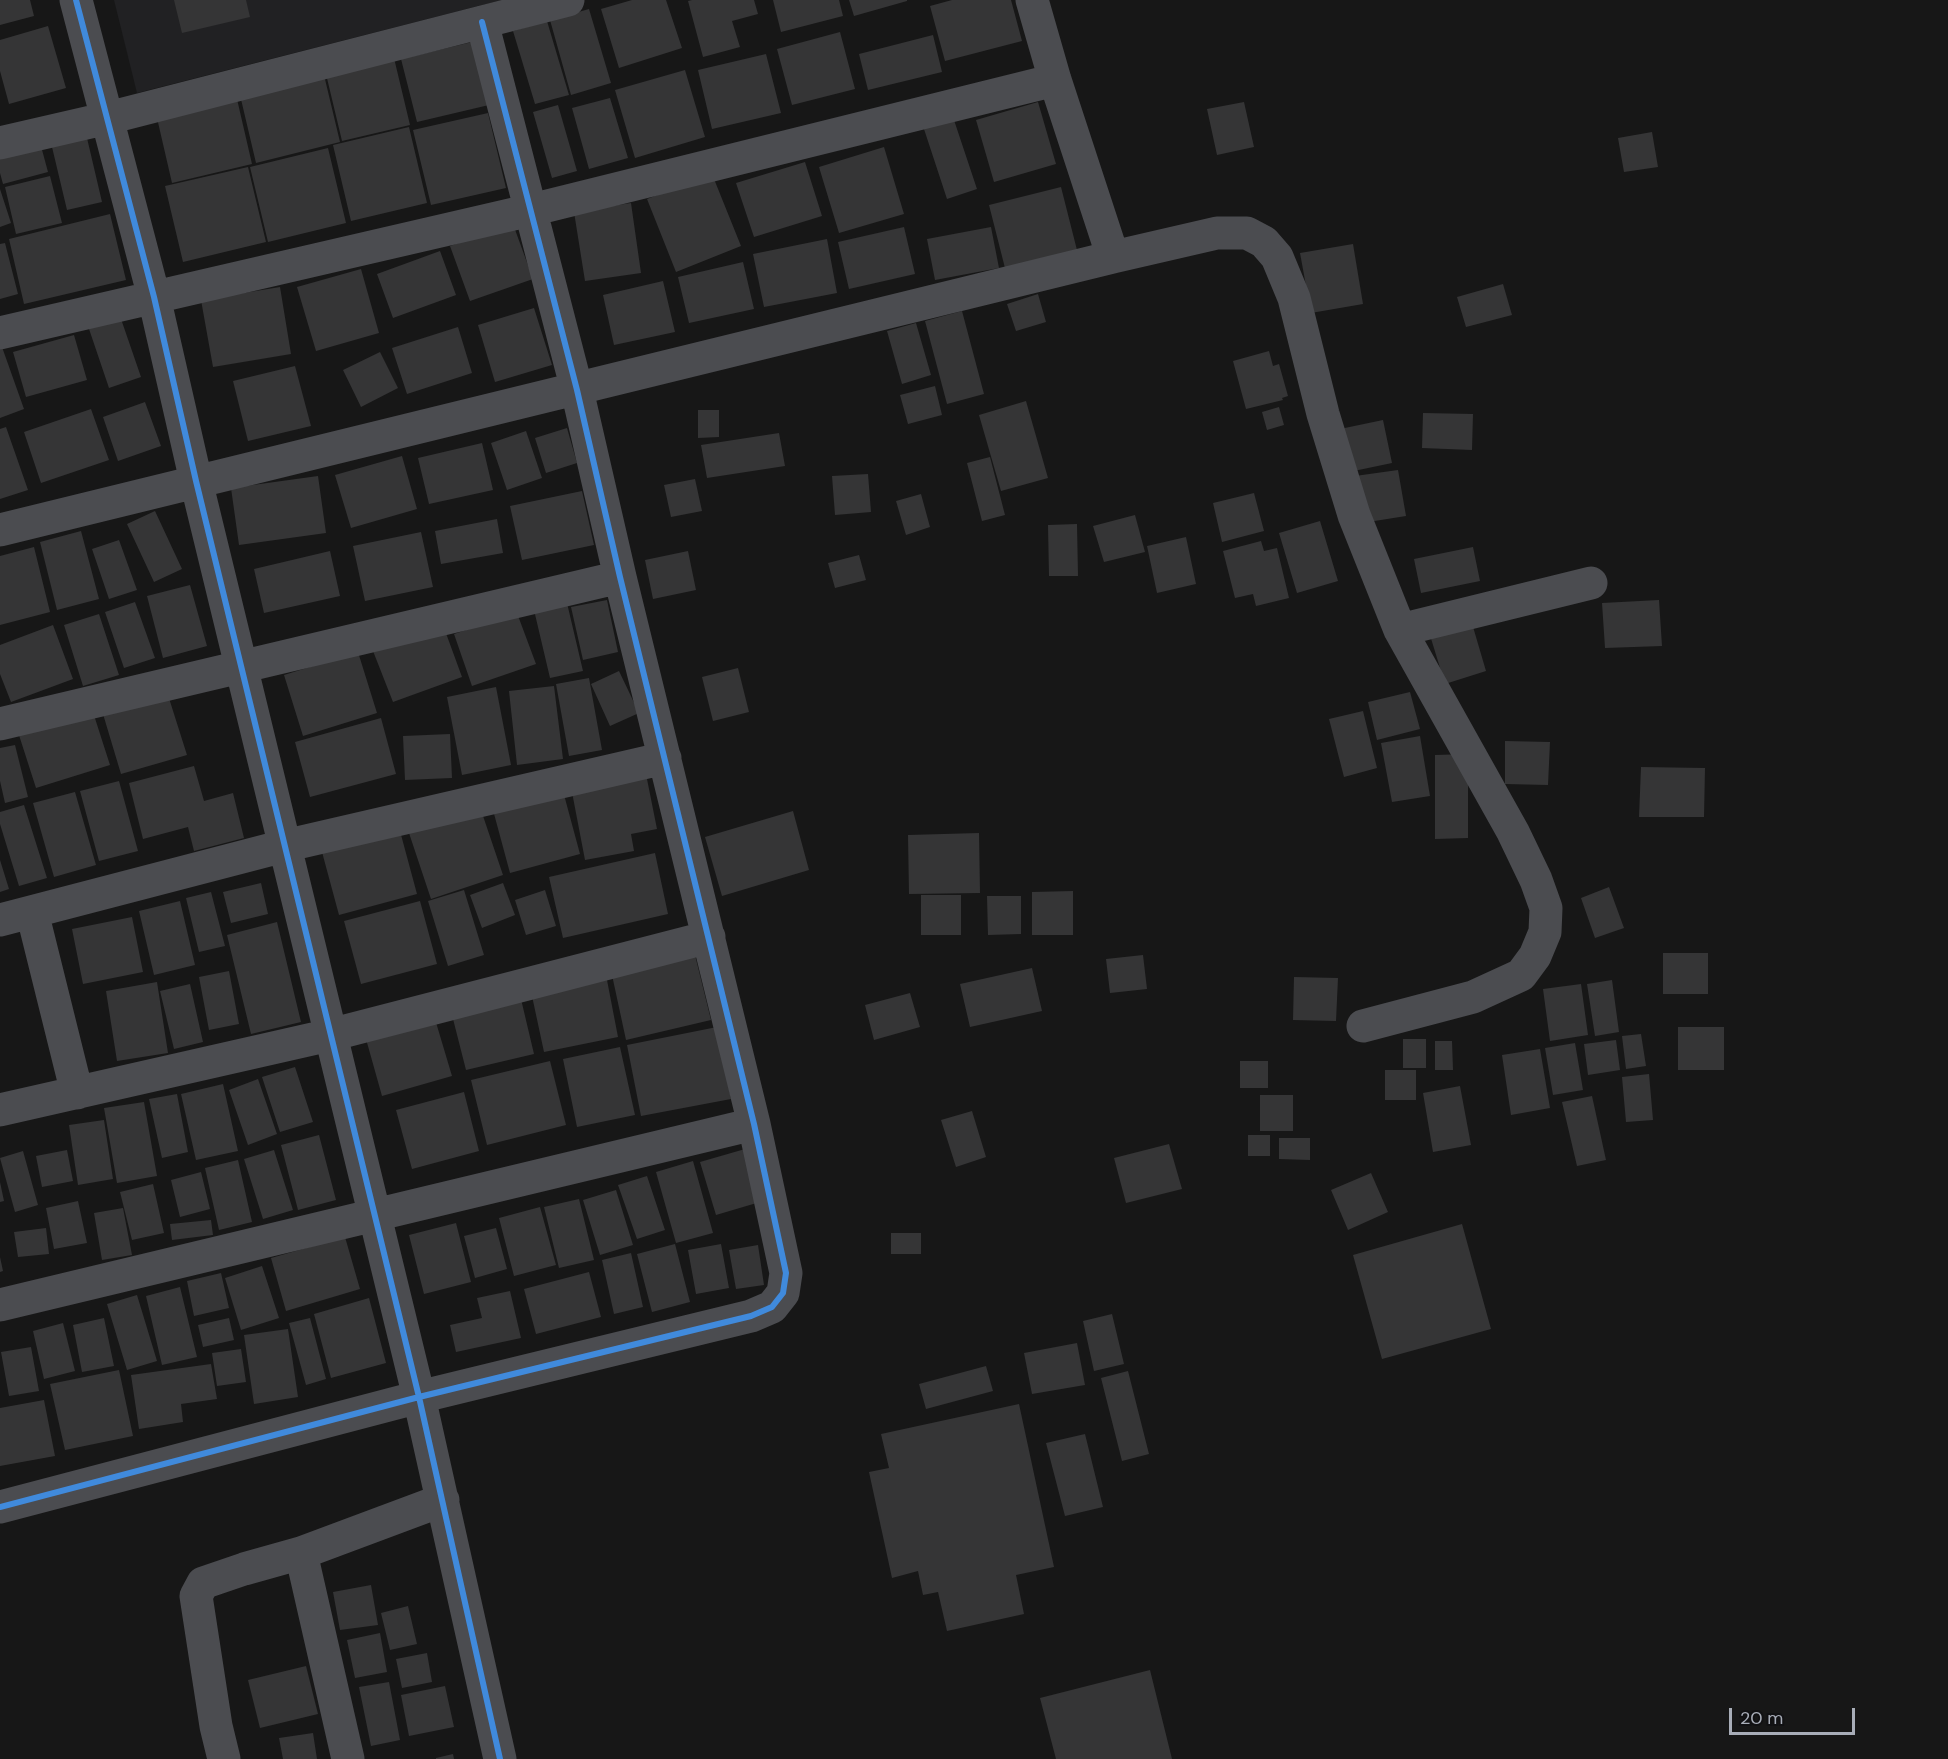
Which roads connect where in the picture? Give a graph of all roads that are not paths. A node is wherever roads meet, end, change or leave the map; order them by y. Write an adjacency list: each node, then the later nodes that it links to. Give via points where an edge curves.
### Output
1 (76, 0): 6 (street)
2 (568, 0): 4 (street)
3 (1032, 0): 5 (street)
4 (482, 22): 6 (street); 8 (street)
5 (1055, 80): 8 (street); 9 (street)
6 (108, 118): 7 (street); 10 (street)
7 (0, 143)
8 (531, 210): 10 (street); 12 (street)
9 (1113, 257): 12 (street); 17 (street, via 1217,232 1247,233 1264,242 1277,257 1294,298 1323,414 1354,514)
10 (154, 297): 11 (street); 13 (street)
11 (0, 333)
12 (577, 390): 13 (street); 15 (street)
13 (196, 481): 14 (street); 18 (street)
14 (0, 530)
15 (620, 577): 18 (street); 20 (street)
16 (1591, 583): 17 (street)
17 (1400, 630): 25 (street, via 1513,832 1546,908 1545,932 1521,975 1473,997)
18 (241, 666): 19 (street); 21 (street)
19 (0, 724)
20 (665, 758): 21 (street); 24 (street)
21 (284, 846): 22 (street); 26 (street)
22 (32, 912): 23 (street); 27 (street)
23 (0, 920)
24 (709, 937): 26 (street); 29 (street)
25 (1363, 1026)
26 (330, 1035): 27 (street); 30 (street)
27 (77, 1093): 28 (street)
28 (0, 1110)
29 (754, 1124): 30 (street); 32 (street, via 786,1274 783,1293 772,1307 751,1316)
30 (374, 1216): 31 (street); 32 (street)
31 (0, 1305)
32 (419, 1398): 33 (street); 34 (street)
33 (443, 1500): 35 (street); 38 (street)
34 (0, 1507)
35 (301, 1553): 36 (street, via 202,1582 196,1596); 37 (street)
36 (224, 1759)
37 (348, 1759)
38 (500, 1759)

